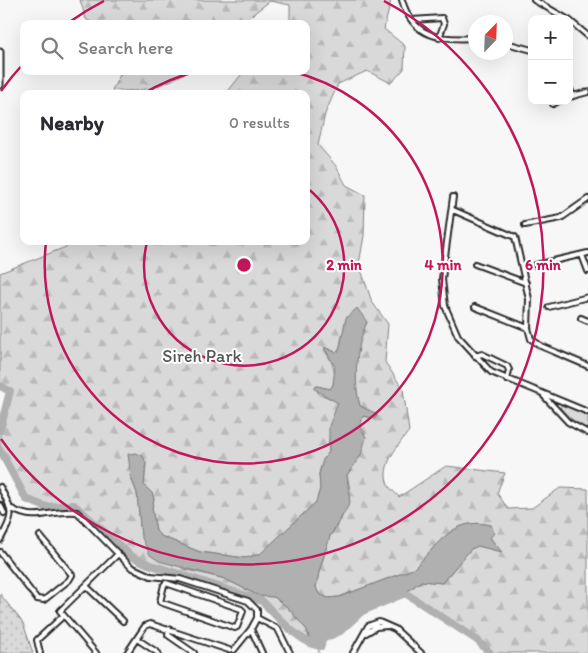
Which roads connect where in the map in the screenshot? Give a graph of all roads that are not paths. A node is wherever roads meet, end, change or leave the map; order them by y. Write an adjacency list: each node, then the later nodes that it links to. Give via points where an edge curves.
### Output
1 (402, 0): 4 (street)
2 (534, 0): 3 (street)
3 (561, 15)
4 (412, 20): 7 (street, via 426,33); 7 (street, via 442,18 444,24)
5 (573, 22): 6 (street)
6 (588, 36)
7 (440, 38): 8 (street)
8 (468, 38)
9 (513, 45): 10 (street)
10 (528, 49)
11 (0, 52): 12 (street)
12 (0, 85)
13 (588, 92): 14 (street)
14 (573, 96)
15 (453, 197): 17 (street)
16 (588, 199): 18 (street, via 562,218)
17 (453, 210): 24 (street, via 516,240); 31 (street, via 442,290 454,328)
18 (525, 225)
19 (588, 253): 20 (street)
20 (582, 255): 22 (street); 23 (street)
21 (475, 264): 24 (street)
22 (536, 265)
23 (588, 271)
24 (526, 283): 30 (street, via 530,304)
25 (588, 297): 27 (street)
26 (475, 307): 30 (street)
27 (549, 307)
28 (581, 318): 29 (street)
29 (588, 321)
30 (528, 328): 32 (street, via 536,344)
31 (475, 356): 33 (street, via 491,372); 33 (street, via 482,354 507,366)
32 (588, 366)
33 (507, 380): 34 (street)
34 (543, 395): 35 (street); 36 (street)
35 (560, 401): 36 (street); 37 (street)
36 (555, 409): 38 (street, via 574,427)
37 (588, 412)
38 (588, 433)
39 (0, 487): 40 (street)
40 (2, 496): 42 (street)
41 (0, 505): 43 (street)
42 (12, 509): 45 (street, via 10,523); 47 (street, via 32,517 77,512)
43 (4, 513)
44 (40, 536): 46 (street, via 72,575 44,600 37,599)
45 (0, 540)
46 (0, 552)
47 (118, 554): 48 (street, via 144,574); 49 (street)
48 (184, 581): 50 (street); 51 (street)
49 (86, 586): 53 (street, via 60,611); 55 (street)
50 (182, 588): 52 (street); 52 (street, via 165,584 159,602 236,628 243,611)
51 (232, 596): 52 (street); 54 (street, via 253,605)
52 (229, 604)
53 (62, 617): 62 (street, via 37,640); 63 (street)
54 (257, 618): 56 (street); 68 (street, via 278,629)
55 (123, 621)
56 (251, 629): 61 (street); 67 (street)
57 (169, 630): 58 (street); 59 (street, via 150,624); 60 (street, via 168,635)
58 (193, 638): 60 (street); 61 (street)
59 (137, 639): 64 (street); 65 (street)
60 (188, 649): 66 (street)
61 (231, 652)
62 (40, 653)
63 (96, 653)
64 (127, 653)
65 (158, 653)
66 (194, 653)
67 (262, 653)
68 (290, 653)
69 (353, 653): 70 (street, via 371,624 379,622 395,629)
70 (422, 653)

